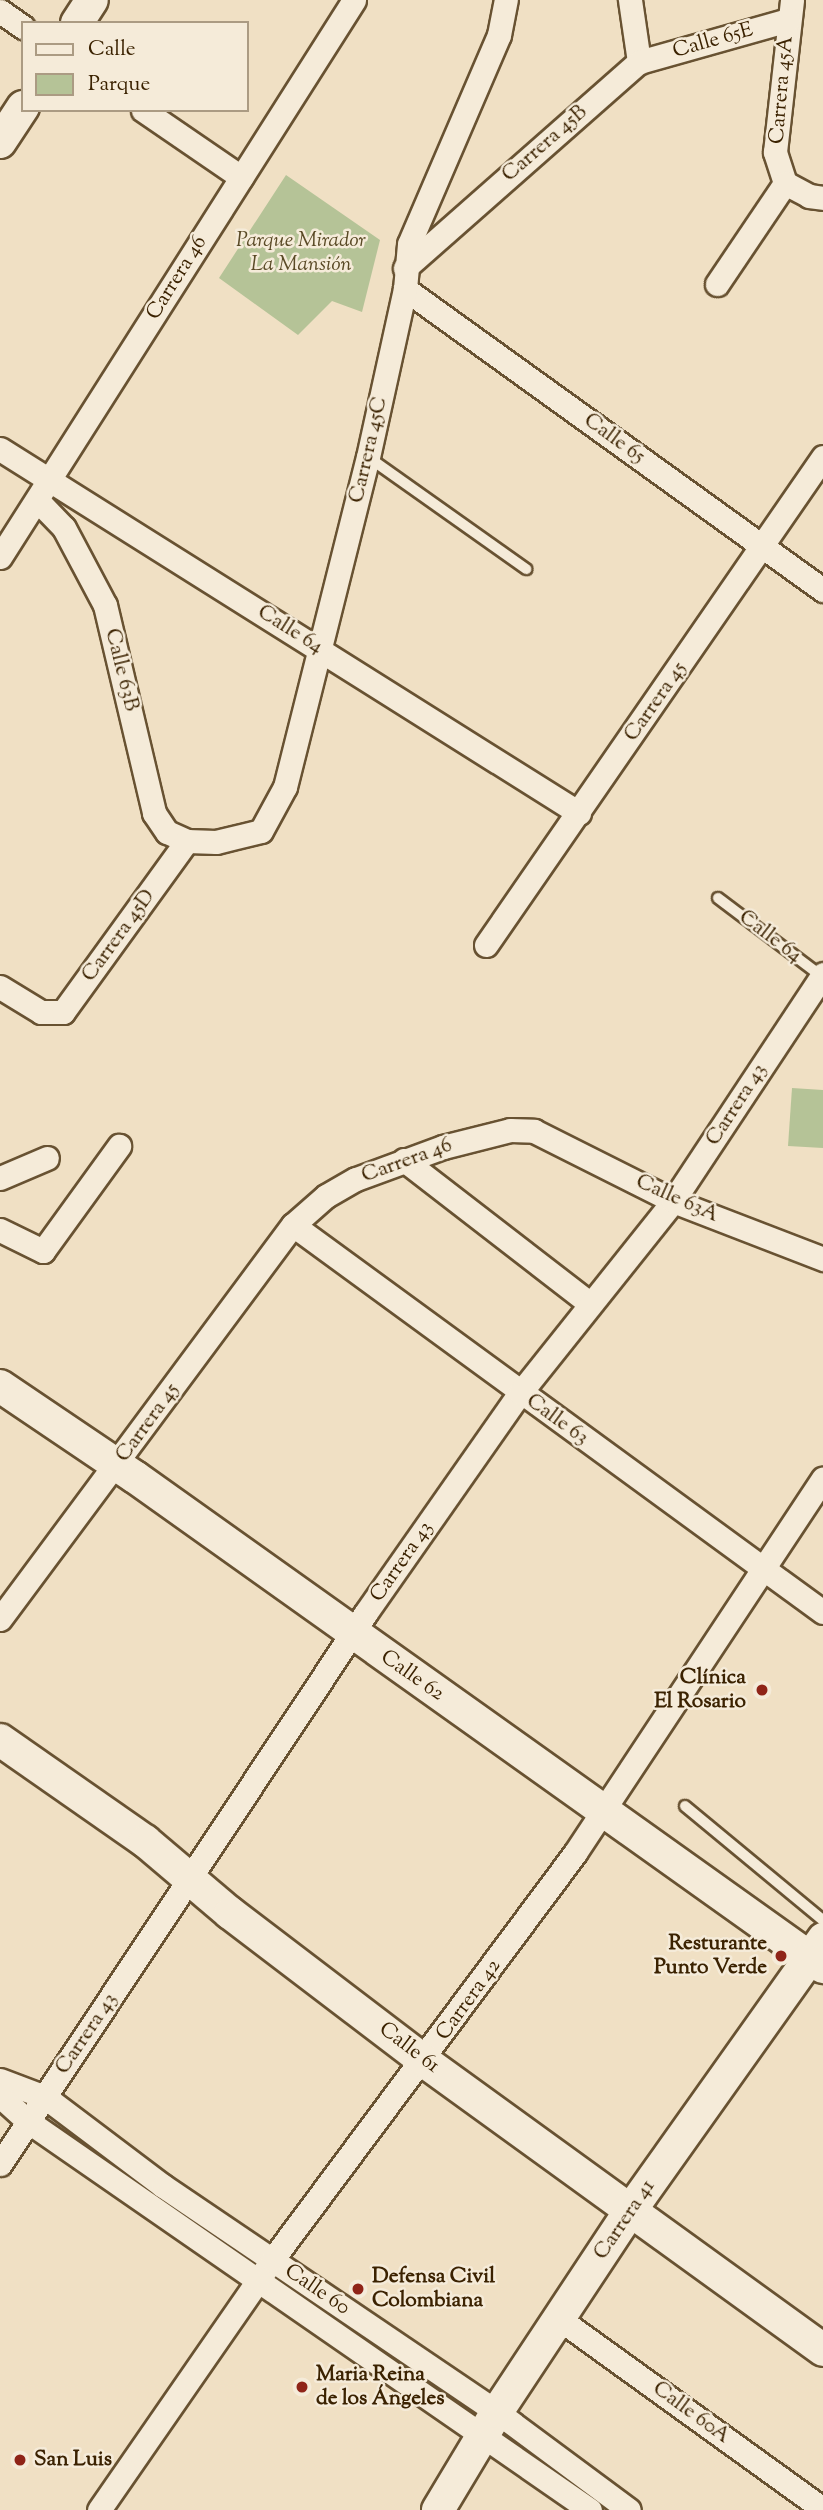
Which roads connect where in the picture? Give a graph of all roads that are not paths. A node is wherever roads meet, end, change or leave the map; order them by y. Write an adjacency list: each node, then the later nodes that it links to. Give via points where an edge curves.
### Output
1 (92, 0): 7 (street)
2 (354, 0): 13 (street, Carrera 46)
3 (506, 0): 16 (street, Carrera 45C, via 499,35 420,212)
4 (630, 0): 9 (street)
5 (0, 10): 8 (street)
6 (790, 10): 9 (street, Calle 65E); 14 (street, Carrera 45A, via 775,152)
7 (78, 21)
8 (21, 26)
9 (639, 62): 16 (street, Carrera 45B)
10 (21, 110): 12 (street)
11 (146, 112): 13 (street)
12 (0, 142)
13 (241, 177): 21 (street, Carrera 46)
14 (785, 183): 15 (street); 17 (street)
15 (823, 198)
16 (405, 279): 19 (street, Carrera 45C); 22 (street, Calle 65)
17 (717, 284)
18 (0, 449): 21 (street, Calle 64)
19 (368, 457): 24 (lane); 26 (street, Carrera 45C)
20 (823, 457): 22 (street, Carrera 45)
21 (44, 491): 23 (street, Carrera 46); 26 (street, Calle 64); 28 (street, Calle 63B, via 89,568 120,658 154,813 167,832)
22 (761, 548): 25 (street, Calle 65); 27 (street, Carrera 45)
23 (0, 557)
24 (527, 569)
25 (823, 590)
26 (320, 648): 27 (street, Calle 64); 28 (street, Carrera 45C, via 274,814 261,831 240,840)
27 (579, 813): 30 (street, Carrera 45)
28 (187, 841): 32 (street, Carrera 45D, via 63,1012 41,1012)
29 (718, 898): 31 (lane, Calle 64)
30 (486, 945)
31 (822, 975): 38 (street, Carrera 43)
32 (0, 987)
33 (534, 1131): 36 (street, Carrera 46, via 488,1135); 38 (street, Calle 63A)
34 (119, 1146): 40 (street, via 43,1251)
35 (47, 1158): 37 (street)
36 (404, 1160): 39 (street, Carrera 46, via 336,1191); 42 (street)
37 (0, 1178)
38 (673, 1201): 41 (street, Calle 63A); 42 (street, Carrera 43)
39 (293, 1225): 44 (street, Calle 63); 45 (street, Carrera 45)
40 (0, 1230)
41 (823, 1259)
42 (590, 1304): 44 (street, Carrera 43)
43 (0, 1387): 45 (street, Calle 62)
44 (520, 1393): 47 (street, Calle 63); 50 (street, Carrera 43)
45 (117, 1465): 49 (street, Carrera 45); 50 (street, Calle 62)
46 (823, 1479): 47 (street, Carrera 42)
47 (762, 1572): 48 (street, Calle 63); 53 (street, Carrera 42)
48 (823, 1612)
49 (0, 1619)
50 (354, 1634): 53 (street, Calle 62); 54 (street, Carrera 43)
51 (0, 1740): 54 (street, Calle 61, via 145,1841)
52 (685, 1806): 55 (lane)
53 (606, 1809): 56 (street, Calle 62); 57 (street, Carrera 42)
54 (190, 1881): 57 (street, Calle 61); 60 (street, Carrera 43)
55 (823, 1920)
56 (818, 1954): 63 (street, Carrera 41)
57 (425, 2061): 63 (street, Calle 61); 64 (street, Carrera 42)
58 (0, 2080): 60 (street, Calle 60)
59 (0, 2096): 61 (street, Calle 60)
60 (45, 2097): 61 (street, Carrera 43); 64 (street, Calle 60, via 163,2186)
61 (29, 2122): 62 (street, Carrera 43); 65 (street, Calle 60)
62 (0, 2164)
63 (630, 2211): 66 (street, Carrera 41); 67 (street, Calle 61)
64 (272, 2259): 65 (street, Carrera 42); 68 (street, Calle 60)
65 (259, 2280): 68 (street, Calle 60); 70 (street, Carrera 42)
66 (558, 2318): 68 (street, Carrera 41); 69 (street, Calle 60A)
67 (823, 2350)
68 (489, 2424): 71 (street, Carrera 41); 72 (street, Calle 60); 73 (street, Calle 60)
69 (823, 2509)
70 (99, 2510)
71 (438, 2510)
72 (590, 2510)
73 (629, 2510)

